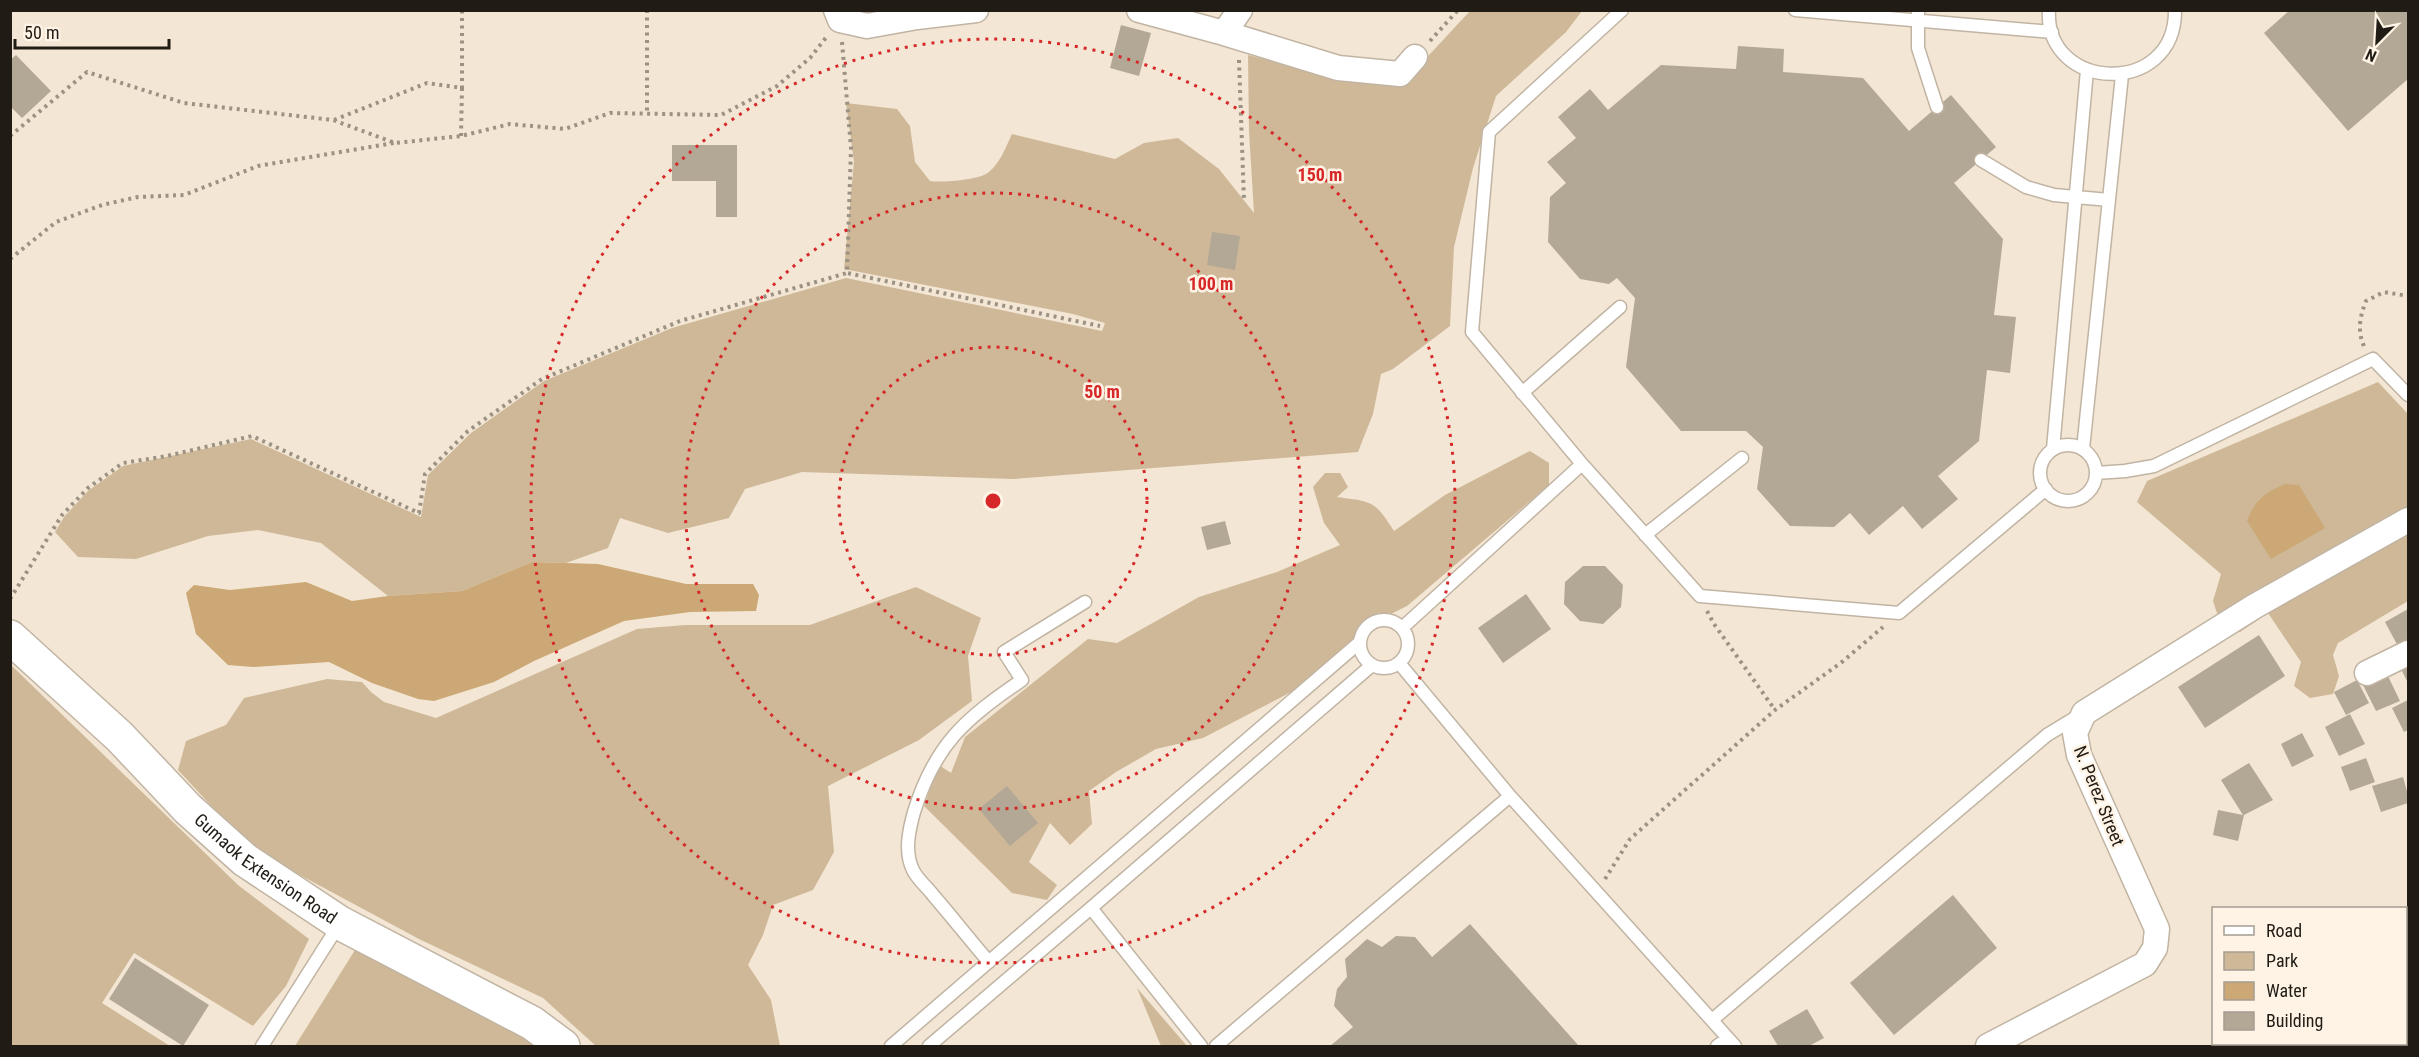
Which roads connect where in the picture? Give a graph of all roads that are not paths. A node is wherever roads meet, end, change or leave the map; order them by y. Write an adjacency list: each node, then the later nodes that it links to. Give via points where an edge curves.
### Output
1 (976, 10): 8 (street, via 867,26)
2 (1139, 10): 11 (street)
3 (1240, 10): 11 (street)
4 (1622, 10): 20 (lane, via 1489,132 1472,332)
5 (1795, 10): 9 (lane)
6 (2049, 10): 10 (lane)
7 (2175, 10): 14 (lane, via 2169,41 2157,57 2141,69)
8 (838, 16)
9 (1918, 16): 10 (lane); 15 (lane, via 1918,48)
10 (2052, 32): 13 (lane, via 2060,48)
11 (1224, 33): 12 (street, via 1338,68 1400,74)
12 (1415, 57)
13 (2087, 70): 14 (lane); 17 (lane)
14 (2122, 75): 18 (lane)
15 (1937, 107)
16 (1981, 160): 17 (lane, via 2026,187)
17 (2075, 198): 18 (lane); 22 (lane)
18 (2109, 200): 23 (lane)
19 (1620, 307): 20 (lane)
20 (1522, 393): 25 (lane)
21 (2409, 395): 26 (lane, via 2373,359 2154,466)
22 (2053, 449): 23 (lane, via 2068,445); 27 (lane, via 2046,455 2040,472)
23 (2083, 449): 26 (lane, via 2090,455)
24 (1742, 458): 29 (lane)
25 (1582, 464): 29 (lane); 31 (lane)
26 (2096, 473): 27 (lane, via 2091,489 2077,499 2059,499)
27 (2046, 489): 29 (lane, via 1899,614 1700,596)
28 (2409, 520): 38 (street, via 2255,606)
29 (1645, 535)
30 (1085, 602): 42 (lane, via 1004,651 1022,680 972,718 941,751 929,770 909,829 913,870)
31 (1402, 628): 33 (lane, via 1394,622 1375,622); 35 (lane, via 1408,646)
32 (10, 638): 41 (street, Gumaok Extension Road, via 120,737 188,809 245,860)
33 (1360, 642): 36 (lane, via 1361,651); 42 (lane)
34 (2409, 652): 37 (street)
35 (1399, 663): 36 (lane, via 1381,668); 39 (lane)
36 (1372, 664): 40 (lane)
37 (2367, 673)
38 (2084, 713): 43 (lane, via 2047,735); 52 (street, N. Perez Street, via 2075,733 2079,755 2157,929 2155,948 2145,964)
39 (1510, 796): 43 (lane); 50 (lane)
40 (1091, 908): 48 (lane); 49 (lane)
41 (340, 923): 45 (lane); 46 (street, Gumaok Extension Road, via 532,1023)
42 (989, 962): 47 (lane)
43 (1712, 1020): 44 (lane)
44 (1732, 1042): 51 (lane)
45 (262, 1047)
46 (563, 1047)
47 (891, 1047)
48 (929, 1047)
49 (1201, 1047)
50 (1216, 1047)
51 (1718, 1047)
52 (1988, 1047)

